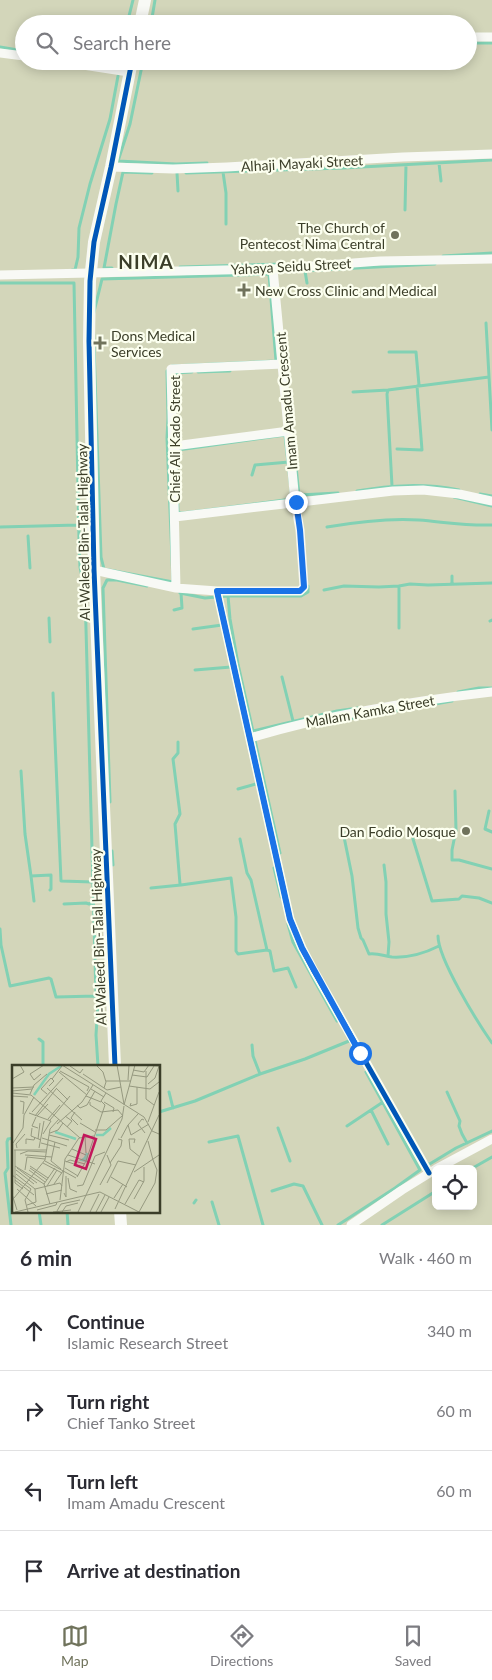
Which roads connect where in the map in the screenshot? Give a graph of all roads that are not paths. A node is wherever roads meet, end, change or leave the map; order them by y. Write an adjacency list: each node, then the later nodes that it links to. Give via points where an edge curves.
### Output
1 (145, 0): 2 (street)
2 (142, 15)
3 (477, 37): 4 (street)
4 (492, 37)
5 (0, 53): 6 (street)
6 (15, 55)
7 (129, 70): 9 (street, Al-Waleed Bin-Talal Highway)
8 (492, 154): 9 (street, Alhaji Mayaki Street, via 209,168)
9 (111, 167): 12 (street, Al-Waleed Bin-Talal Highway, via 94,242)
10 (492, 258): 11 (street, Yahaya Seidu Street, via 380,261)
11 (273, 269): 12 (street, Yahaya Seidu Street); 14 (street, Imam Amadu Crescent)
12 (91, 274): 13 (street, Yahaya Seidu Street); 20 (street, Al-Waleed Bin-Talal Highway, via 89,341)
13 (0, 275)
14 (283, 364): 15 (street, Imam Amadu Crescent); 16 (street, Chief Ali Kado Street, via 171,369)
15 (289, 430): 16 (street); 18 (street, Imam Amadu Crescent)
16 (174, 446): 19 (street, Chief Ali Kado Street)
17 (492, 501): 18 (street, via 423,490)
18 (296, 502): 19 (street); 22 (street, Imam Amadu Crescent, via 304,587 300,591)
19 (175, 517): 21 (street, Chief Ali Kado Street)
20 (94, 570): 21 (street); 25 (street, Al-Waleed Bin-Talal Highway)
21 (176, 588): 22 (street)
22 (217, 591): 24 (street)
23 (492, 692): 24 (street, Mallam Kamka Street, via 296,724)
24 (250, 738): 28 (street, via 290,919 302,948)
25 (115, 1065)
26 (492, 1138): 27 (street)
27 (443, 1165)
28 (432, 1167)
29 (432, 1171): 32 (street)
30 (120, 1212): 31 (street)
31 (121, 1225)
32 (351, 1225)

